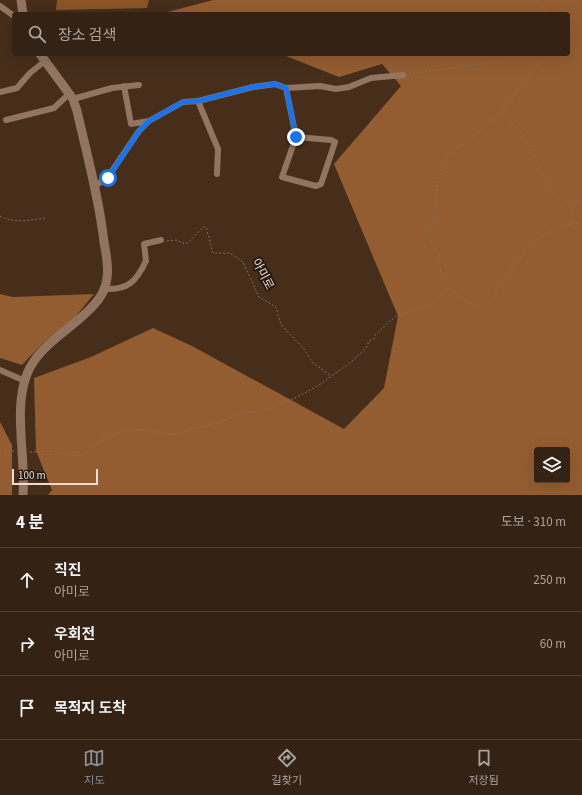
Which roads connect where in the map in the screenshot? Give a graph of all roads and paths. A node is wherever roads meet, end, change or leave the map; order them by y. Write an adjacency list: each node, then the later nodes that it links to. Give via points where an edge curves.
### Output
1 (21, 0): 4 (main road)
2 (538, 0): 5 (path)
3 (0, 6): 6 (street)
4 (23, 12)
5 (547, 12)
6 (12, 15)
7 (520, 56): 10 (path)
8 (542, 56): 17 (path)
9 (43, 58): 14 (street, via 17,88); 15 (main road)
10 (402, 75): 13 (street, via 371,78 336,89 320,86)
11 (139, 85): 12 (street)
12 (124, 86): 15 (street); 19 (street, via 131,124)
13 (286, 88): 16 (street, via 275,84 253,87); 20 (street)
14 (0, 92)
15 (71, 97): 18 (street, via 54,108); 22 (main road)
16 (198, 101): 19 (street, via 183,102); 21 (street, via 218,149)
17 (501, 112): 24 (path, via 524,136 550,188 557,196); 30 (path, via 470,140 453,150 445,160 438,180 430,239 438,253 441,275)
18 (6, 120)
19 (149, 121): 22 (street, via 139,131 108,178)
20 (296, 137): 20 (street, via 282,177 316,186 321,184 335,142)
21 (217, 174)
22 (94, 186): 31 (main road, via 108,269)
23 (582, 200): 24 (path)
24 (573, 205): 28 (path)
25 (0, 216): 26 (path, via 18,221)
26 (45, 218)
27 (582, 223): 28 (path)
28 (570, 224): 30 (path, via 559,226 548,233 517,260 489,303 470,304)
29 (161, 240): 31 (street, via 144,244 146,261 133,281 124,288); 33 (path, 아미로, via 176,240 185,244 206,227 213,253 230,253 243,262 259,297 276,307 281,325 304,349 312,362)
30 (448, 286): 33 (path, via 431,304 396,316 350,363)
31 (104, 289): 34 (main road, via 98,301 33,362)
32 (0, 370): 34 (street)
33 (330, 375): 35 (path, via 290,400 258,412 245,412 176,435 142,430 123,431 104,438 102,442 90,447 84,455)
34 (25, 380): 36 (main road, via 21,401)
35 (49, 452)
36 (23, 495)

